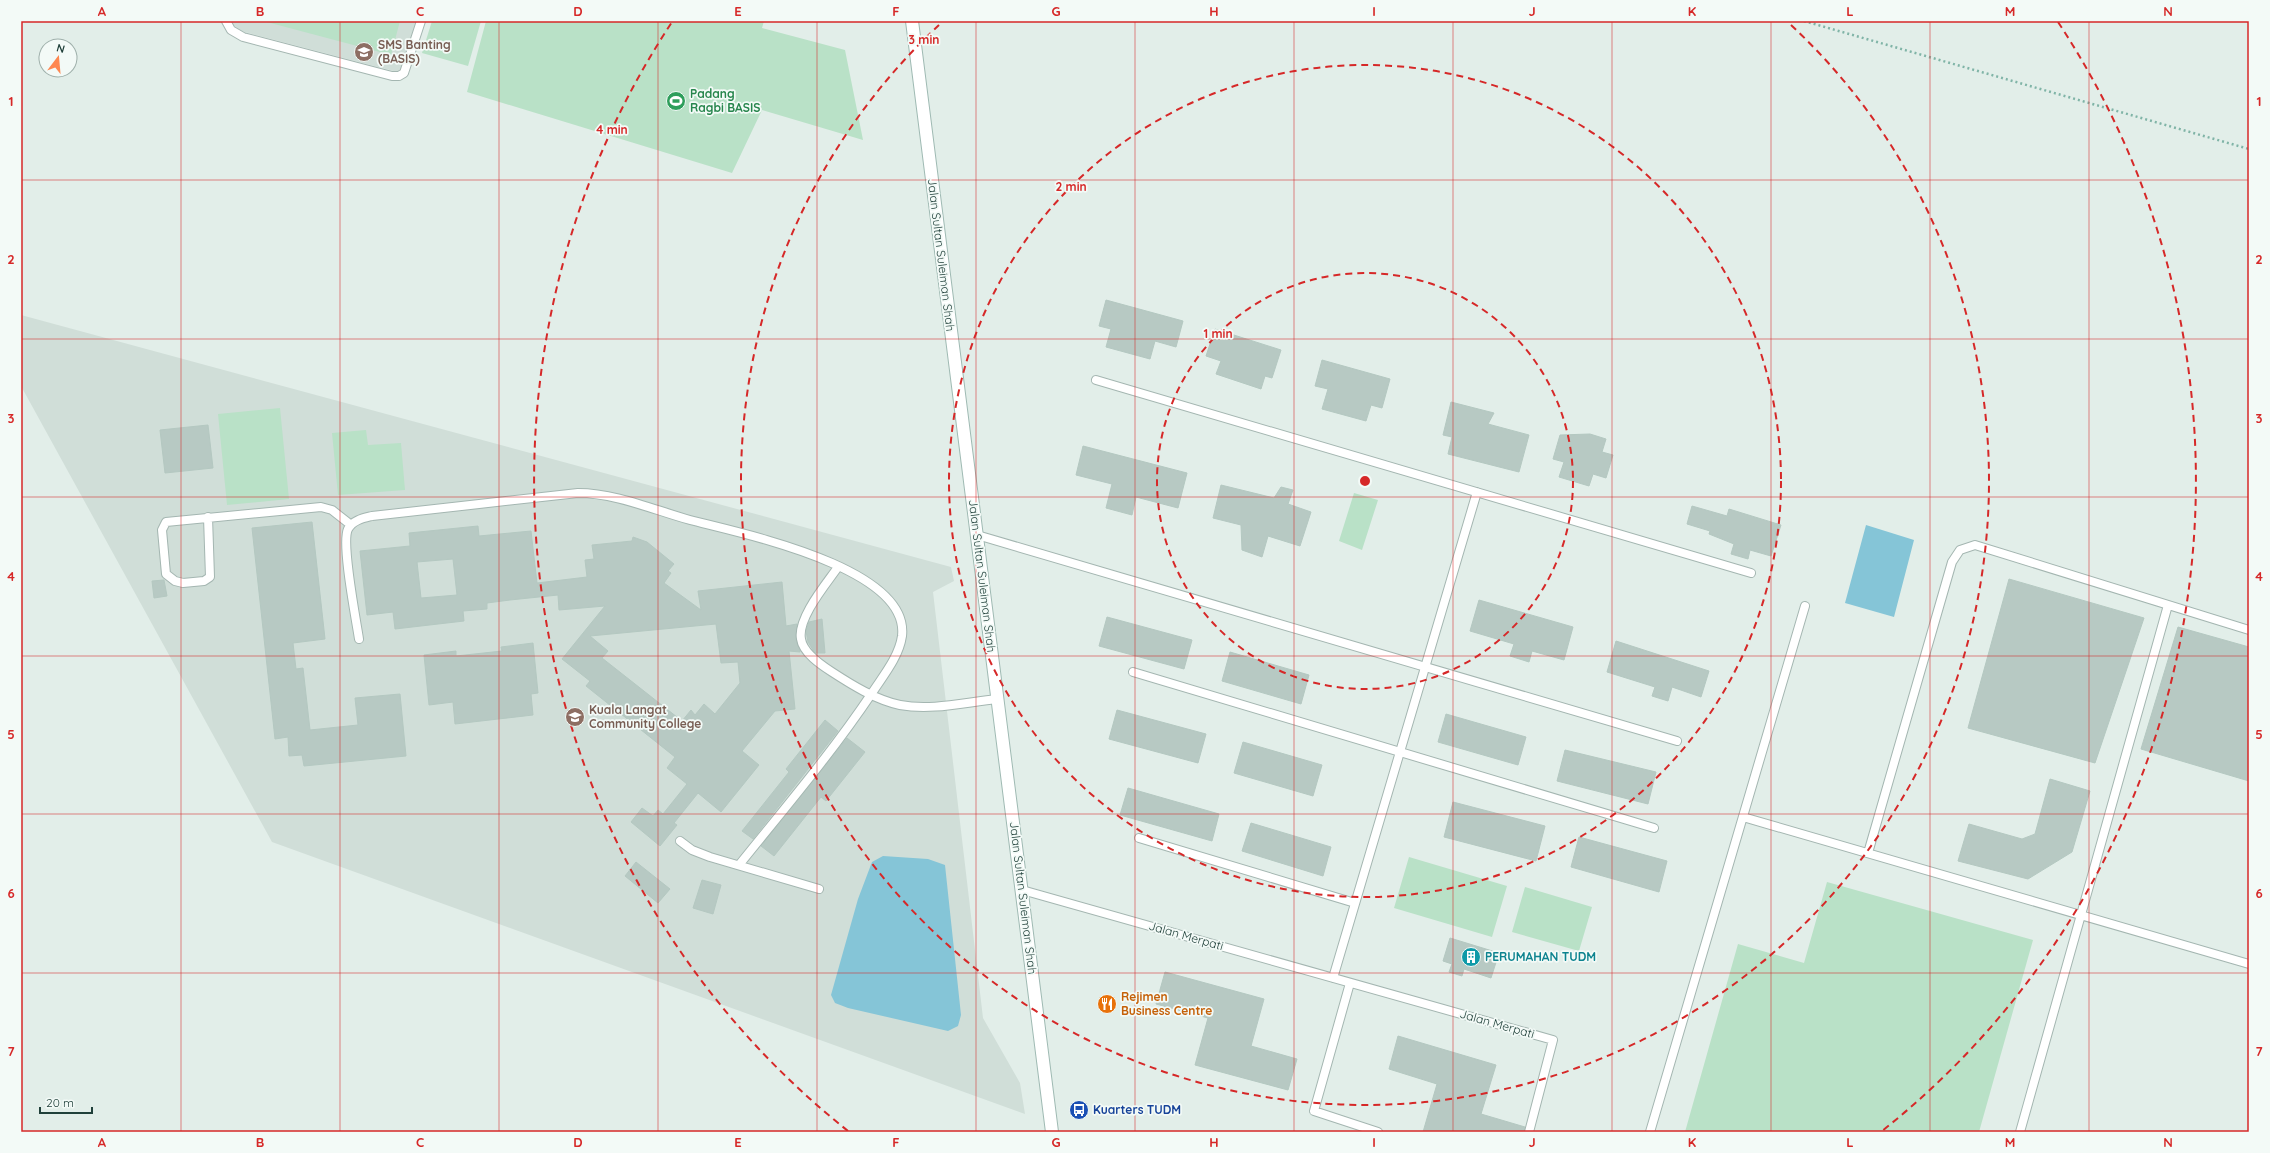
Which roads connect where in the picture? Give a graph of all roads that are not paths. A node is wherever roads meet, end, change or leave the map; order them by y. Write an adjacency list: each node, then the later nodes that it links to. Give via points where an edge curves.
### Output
1 (226, 21): 2 (lane, via 231,30 243,37 399,76 404,73 408,64)
2 (420, 21)
3 (912, 21): 8 (street, Jalan Sultan Suleiman Shah)
4 (1096, 380): 5 (lane)
5 (1477, 492): 10 (lane); 15 (lane)
6 (208, 518): 6 (lane, via 172,521 163,526 164,570 168,577 183,583 204,581 210,577); 7 (lane, via 321,507 332,510)
7 (351, 525): 9 (lane, via 372,516 586,493 797,549); 14 (lane, via 346,535 346,544)
8 (977, 535): 15 (lane); 18 (street, Jalan Sultan Suleiman Shah)
9 (838, 567): 17 (lane, via 886,596 894,605 902,625 896,656); 17 (lane, via 807,614 801,639 815,659 850,684)
10 (1751, 573)
11 (2168, 605): 13 (lane); 25 (lane, via 1975,545 1960,550 1952,562); 30 (lane)
12 (1805, 606): 21 (lane)
13 (2249, 630)
14 (359, 639)
15 (1425, 666): 19 (lane); 20 (lane)
16 (1133, 672): 20 (lane)
17 (871, 694): 18 (lane, via 899,705 918,706); 26 (lane, via 843,736)
18 (998, 699): 28 (street, Jalan Sultan Suleiman Shah)
19 (1677, 741)
20 (1400, 752): 22 (lane); 29 (lane)
21 (1743, 817): 25 (lane); 37 (lane)
22 (1654, 828)
23 (1139, 838): 29 (lane)
24 (680, 841): 26 (lane, via 692,850)
25 (1868, 853): 30 (lane)
26 (739, 865): 27 (lane)
27 (819, 889)
28 (1022, 890): 32 (lane, Jalan Merpati); 34 (street, Jalan Sultan Suleiman Shah)
29 (1355, 903): 32 (lane)
30 (2080, 915): 31 (lane); 38 (lane)
31 (2249, 964)
32 (1333, 978): 33 (lane, Jalan Merpati)
33 (1350, 983): 35 (lane, via 1314,1111); 36 (lane, Jalan Merpati, via 1553,1040)
34 (1052, 1132)
35 (1378, 1132)
36 (1529, 1132)
37 (1650, 1132)
38 (2020, 1132)

